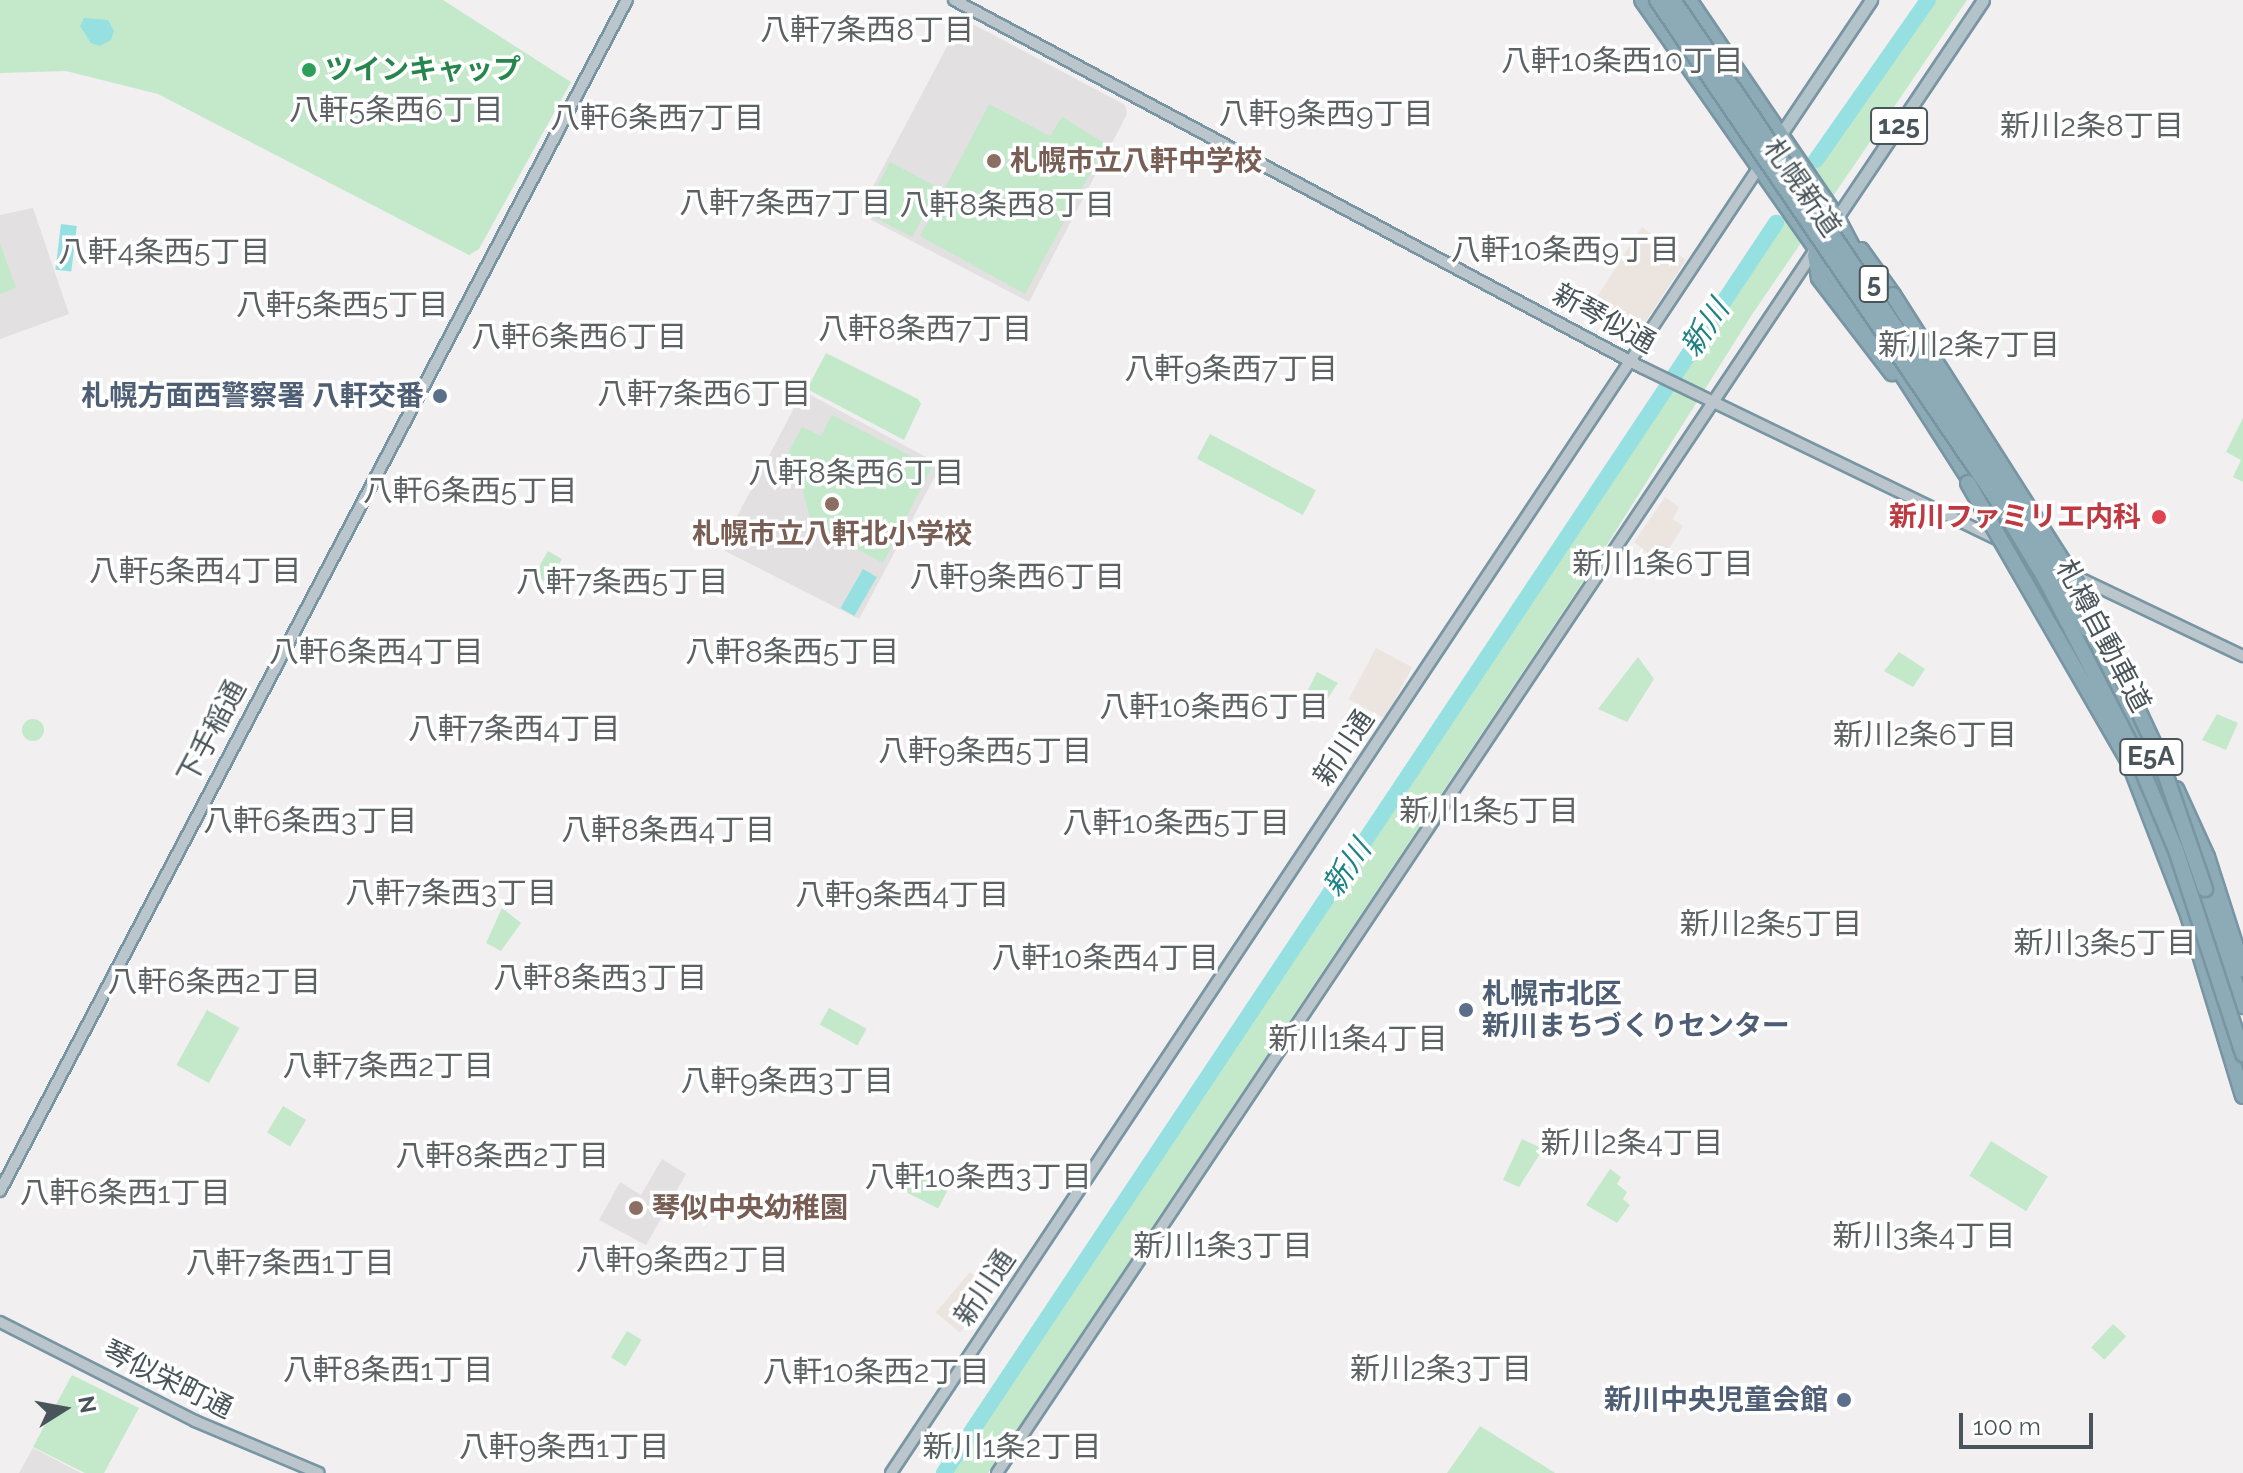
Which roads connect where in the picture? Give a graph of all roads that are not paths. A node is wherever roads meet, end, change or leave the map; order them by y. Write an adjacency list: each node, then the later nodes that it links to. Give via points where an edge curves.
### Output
1 (627, 0): 26 (street, 下手稲通)
2 (954, 0): 14 (street, 新琴似通)
3 (1642, 0): 10 (highway, 札幌新道 / 5)
4 (1657, 0): 20 (highway, 札樽自動車道 / E5A, bridge, via 2002,507 2089,660)
5 (1673, 0): 21 (highway, 札樽自動車道 / E5A, bridge, via 2057,573 2146,746)
6 (1689, 0): 9 (highway, 札幌新道 / 5)
7 (1871, 0): 9 (main road)
8 (1983, 0): 11 (main road, 125)
9 (1781, 134): 10 (main road); 11 (highway, 札幌新道 / 5)
10 (1757, 170): 12 (highway, 札幌新道 / 5); 14 (street, 新川通)
11 (1837, 218): 12 (main road, 125); 18 (highway, 札幌新道 / 5, via 1858,261 1996,464); 21 (highway, bridge, via 1893,295 2084,595 2158,753)
12 (1814, 251): 13 (highway, 札幌新道 / 5); 15 (highway, via 1819,278); 16 (street)
13 (1882, 343): 15 (highway); 17 (highway, 札幌新道 / 5)
14 (1630, 361): 16 (street, 新琴似通); 29 (street, 新川通)
15 (1901, 386): 20 (highway, bridge, via 2040,599)
16 (1713, 404): 17 (street, 新琴似通); 30 (street)
17 (2019, 550): 18 (street, 新琴似通); 25 (highway, 札幌新道 / 5, via 2070,637 2129,758 2207,970)
18 (2059, 568): 19 (street, 新琴似通); 22 (highway, 札幌新道 / 5, via 2119,668 2162,756 2207,857)
19 (2243, 656)
20 (2176, 850): 24 (highway, 札樽自動車道 / E5A, bridge)
21 (2205, 889): 23 (highway, 札樽自動車道 / E5A)
22 (2243, 969)
23 (2243, 1006)
24 (2243, 1054)
25 (2243, 1096)
26 (0, 1191)
27 (0, 1322): 28 (street, 琴似栄町通, via 195,1421)
28 (319, 1473)
29 (891, 1473)
30 (997, 1473)

